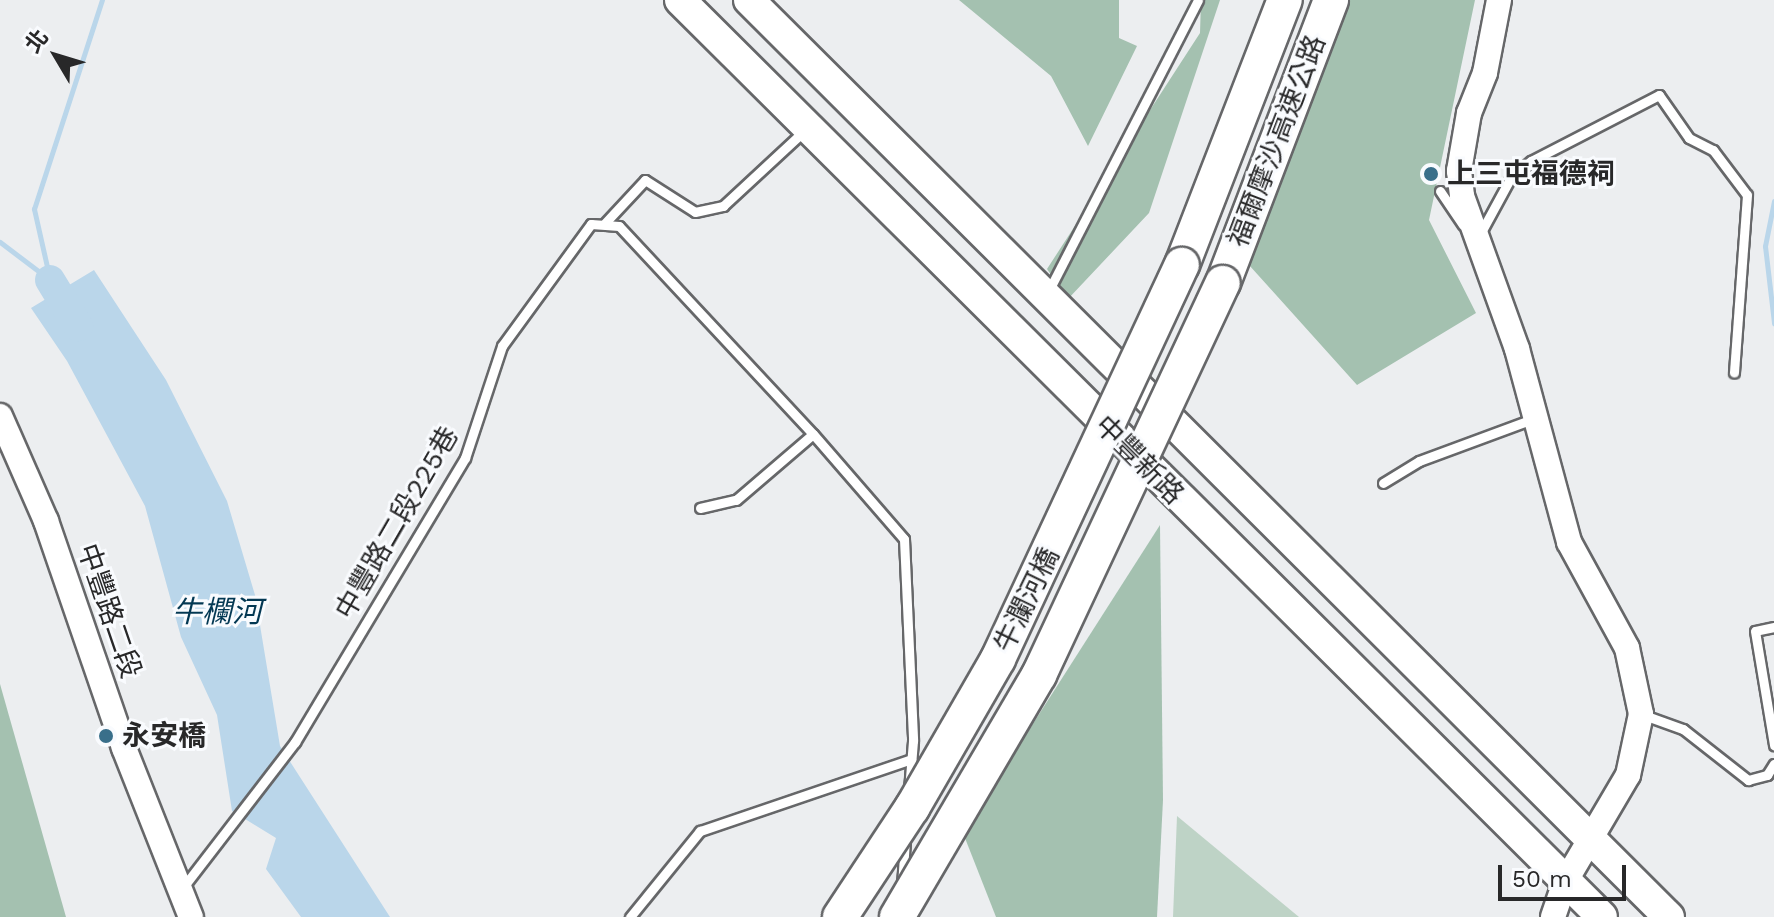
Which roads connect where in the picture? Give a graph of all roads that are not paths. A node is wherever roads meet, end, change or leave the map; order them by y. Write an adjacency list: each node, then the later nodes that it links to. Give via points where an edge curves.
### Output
1 (680, 0): 7 (main road, 中豐新路)
2 (749, 0): 13 (main road, 中豐新路)
3 (1198, 0): 13 (lane)
4 (1285, 0): 11 (highway, 福爾摩沙高速公路)
5 (1331, 0): 12 (highway, 福爾摩沙高速公路)
6 (1499, 0): 10 (street, via 1459,171)
7 (807, 127): 9 (lane, 中豐路二段225巷, via 723,206 695,212 645,180); 19 (main road, 中豐新路)
8 (1440, 191): 10 (lane)
9 (604, 224): 18 (lane, via 619,226); 30 (lane, 中豐路二段225巷, via 591,224 574,240 540,300 502,346 465,458 295,742)
10 (1476, 244): 14 (lane, via 1493,204 1531,161 1659,95 1689,138 1713,150 1747,195); 17 (street, via 1517,349)
11 (1182, 265): 33 (highway, 牛瀾河橋, bridge, via 998,659 912,808)
12 (1223, 283): 34 (highway, 牛瀾河橋, bridge, via 1039,675)
13 (1046, 298): 15 (main road, 中豐新路)
14 (1734, 373)
15 (1141, 397): 19 (main road); 28 (main road, 中豐新路)
16 (0, 416): 30 (street, 中豐路二段, via 46,521)
17 (1535, 418): 20 (lane, via 1419,461); 23 (street, via 1569,542 1627,648)
18 (813, 434): 21 (lane, via 736,500); 25 (lane, via 904,539)
19 (1118, 439): 29 (main road, 中豐新路)
20 (1383, 483)
21 (700, 508)
22 (1772, 627): 24 (lane, via 1755,631)
23 (1641, 714): 27 (lane, via 1683,729 1748,780); 28 (street, via 1628,775)
24 (1774, 745)
25 (911, 759): 32 (lane, via 700,831); 34 (lane)
26 (1774, 764): 27 (lane)
27 (1770, 776)
28 (1590, 843): 29 (street); 37 (main road, 中豐新路)
29 (1565, 882): 35 (street); 36 (main road, 中豐新路)
30 (179, 892): 31 (street, 中豐路二段)
31 (191, 917)
32 (630, 917)
33 (840, 917)
34 (898, 917)
35 (1553, 917)
36 (1602, 917)
37 (1669, 917)

